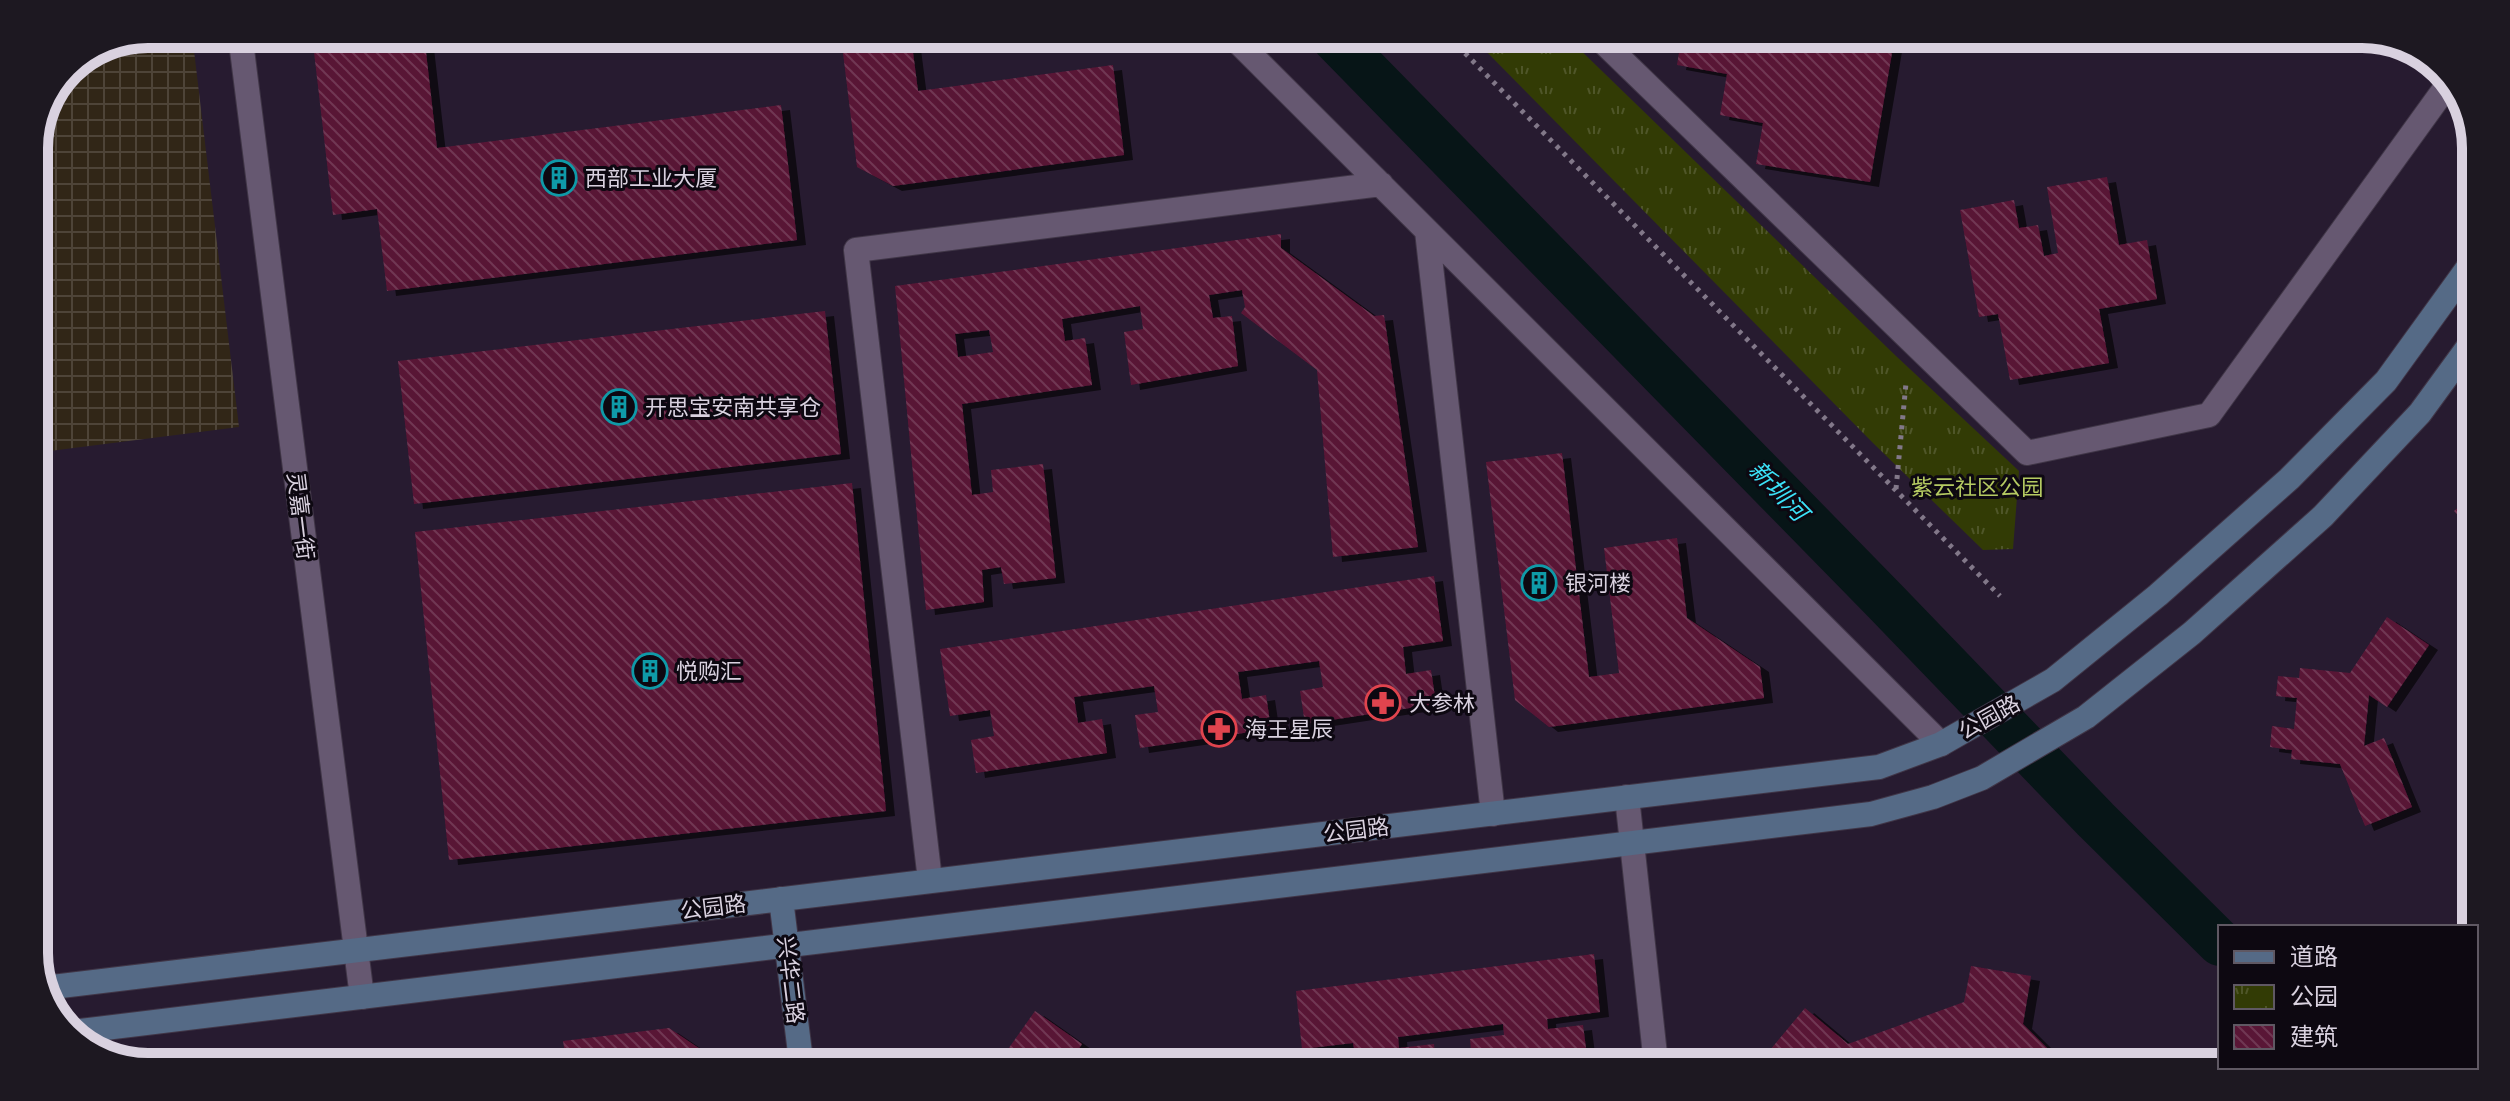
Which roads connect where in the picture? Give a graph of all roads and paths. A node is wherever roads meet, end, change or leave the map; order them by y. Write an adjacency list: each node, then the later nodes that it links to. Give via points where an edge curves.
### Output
1 (242, 48): 20 (street, 灵嘉一街)
2 (1244, 48): 6 (street)
3 (1460, 48): 11 (path)
4 (1609, 48): 9 (street)
5 (2443, 90): 9 (street, via 2209,415 2027,453)
6 (1381, 184): 7 (street); 17 (street, via 856,250)
7 (1427, 231): 13 (street); 15 (street)
8 (2462, 276): 13 (main road, 公园路, via 2386,381 2158,595 2053,680)
9 (1910, 340): 11 (path)
10 (2462, 355): 16 (main road, 公园路, via 2420,413 2323,516 2192,633 2086,717 1982,778 1933,797 1871,814)
11 (1896, 490): 12 (path)
12 (2000, 596)
13 (1941, 744): 14 (main road, 公园路, via 1879,767)
14 (1627, 797): 15 (main road, 公园路); 16 (street)
15 (1493, 814): 17 (main road, 公园路)
16 (1631, 843): 19 (main road, 公园路); 25 (street)
17 (930, 880): 18 (main road, 公园路)
18 (781, 899): 19 (main road, 兴华二路); 20 (main road, 公园路)
19 (786, 945): 22 (main road, 公园路); 24 (main road, 兴华二路)
20 (356, 950): 21 (main road, 公园路); 22 (street, 灵嘉一街)
21 (54, 987)
22 (362, 997): 23 (main road, 公园路)
23 (85, 1030)
24 (800, 1053)
25 (1655, 1053)

